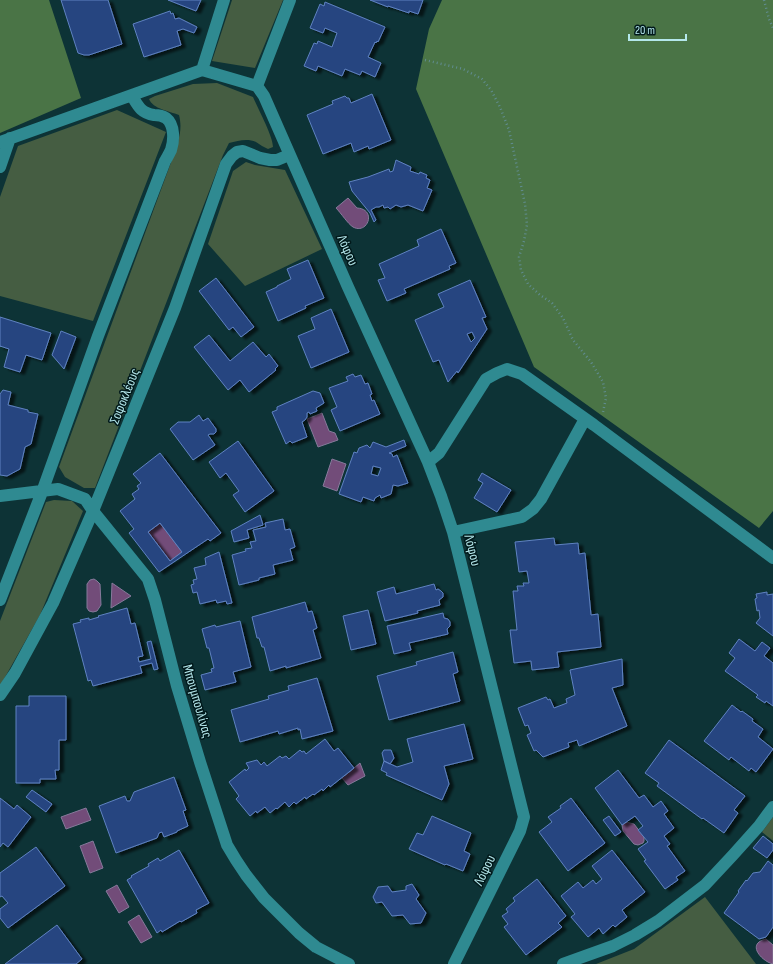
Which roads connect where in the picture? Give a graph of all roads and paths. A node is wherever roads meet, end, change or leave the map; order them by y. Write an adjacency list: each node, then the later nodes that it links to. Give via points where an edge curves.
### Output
1 (224, 0): 6 (street)
2 (290, 0): 7 (street)
3 (764, 0): 4 (path)
4 (773, 28)
5 (425, 60): 12 (path, via 463,69 482,80 500,107 509,130 525,204 527,225 519,257 521,270 528,284 552,303 573,340 603,382 606,398 603,411)
6 (202, 70): 7 (street); 8 (street)
7 (257, 86): 10 (street, Λόφου, via 264,96)
8 (132, 96): 9 (street); 14 (street, via 144,111 169,121 173,132 173,144 98,336)
9 (5, 140): 11 (street)
10 (290, 155): 13 (street, Λόφου); 16 (street, Σοφοκλέους, via 270,160 243,151 237,152 226,164 175,308)
11 (0, 167)
12 (589, 422): 13 (street, via 522,374 507,369 486,379 439,453); 17 (street, via 534,509 522,517); 18 (street)
13 (428, 462): 17 (street, Λόφου)
14 (42, 492): 15 (street, Μπουμπουλίνας); 16 (street, Μπουμπουλίνας, via 58,489 85,499); 19 (street)
15 (0, 496)
16 (93, 511): 20 (street, Σοφοκλέους, via 53,603 15,673); 22 (street, Μπουμπουλίνας, via 148,579 177,686 227,845 264,898 299,933 316,947)
17 (453, 532): 23 (street, Λόφου, via 524,817 520,831)
18 (773, 558)
19 (0, 600)
20 (0, 695)
21 (773, 807): 24 (street, via 734,855 705,885 658,921 613,946)
22 (349, 964)
23 (454, 964)
24 (563, 964)

